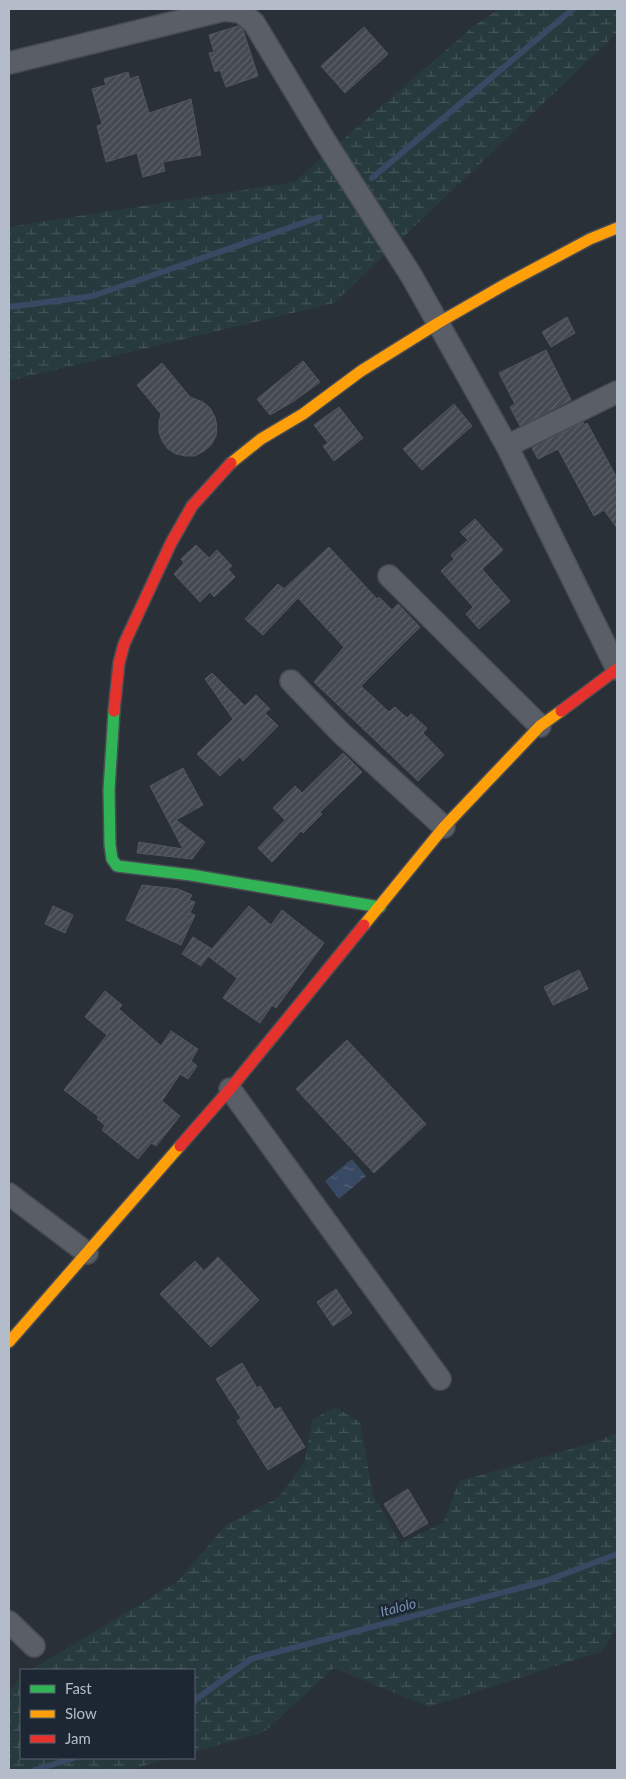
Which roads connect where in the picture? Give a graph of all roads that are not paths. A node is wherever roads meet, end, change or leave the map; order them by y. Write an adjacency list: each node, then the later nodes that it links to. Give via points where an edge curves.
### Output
1 (9, 63): 3 (street, via 224,10 241,12 254,23)
2 (617, 228): 3 (street, via 590,239)
3 (438, 323): 5 (street); 11 (street, via 261,439 214,480 192,506 167,552 124,644 116,686 109,790 110,845 112,859 117,866 191,875)
4 (617, 392): 5 (street)
5 (507, 446): 7 (street)
6 (389, 576): 9 (street)
7 (617, 669): 9 (street)
8 (291, 681): 10 (street, via 340,732)
9 (540, 726): 10 (street)
10 (444, 827): 11 (street)
11 (380, 907): 12 (street)
12 (230, 1089): 14 (street); 16 (street)
13 (9, 1194): 14 (street)
14 (86, 1253): 15 (street)
15 (9, 1342)
16 (440, 1379)
17 (9, 1622): 18 (street)
18 (34, 1646)

